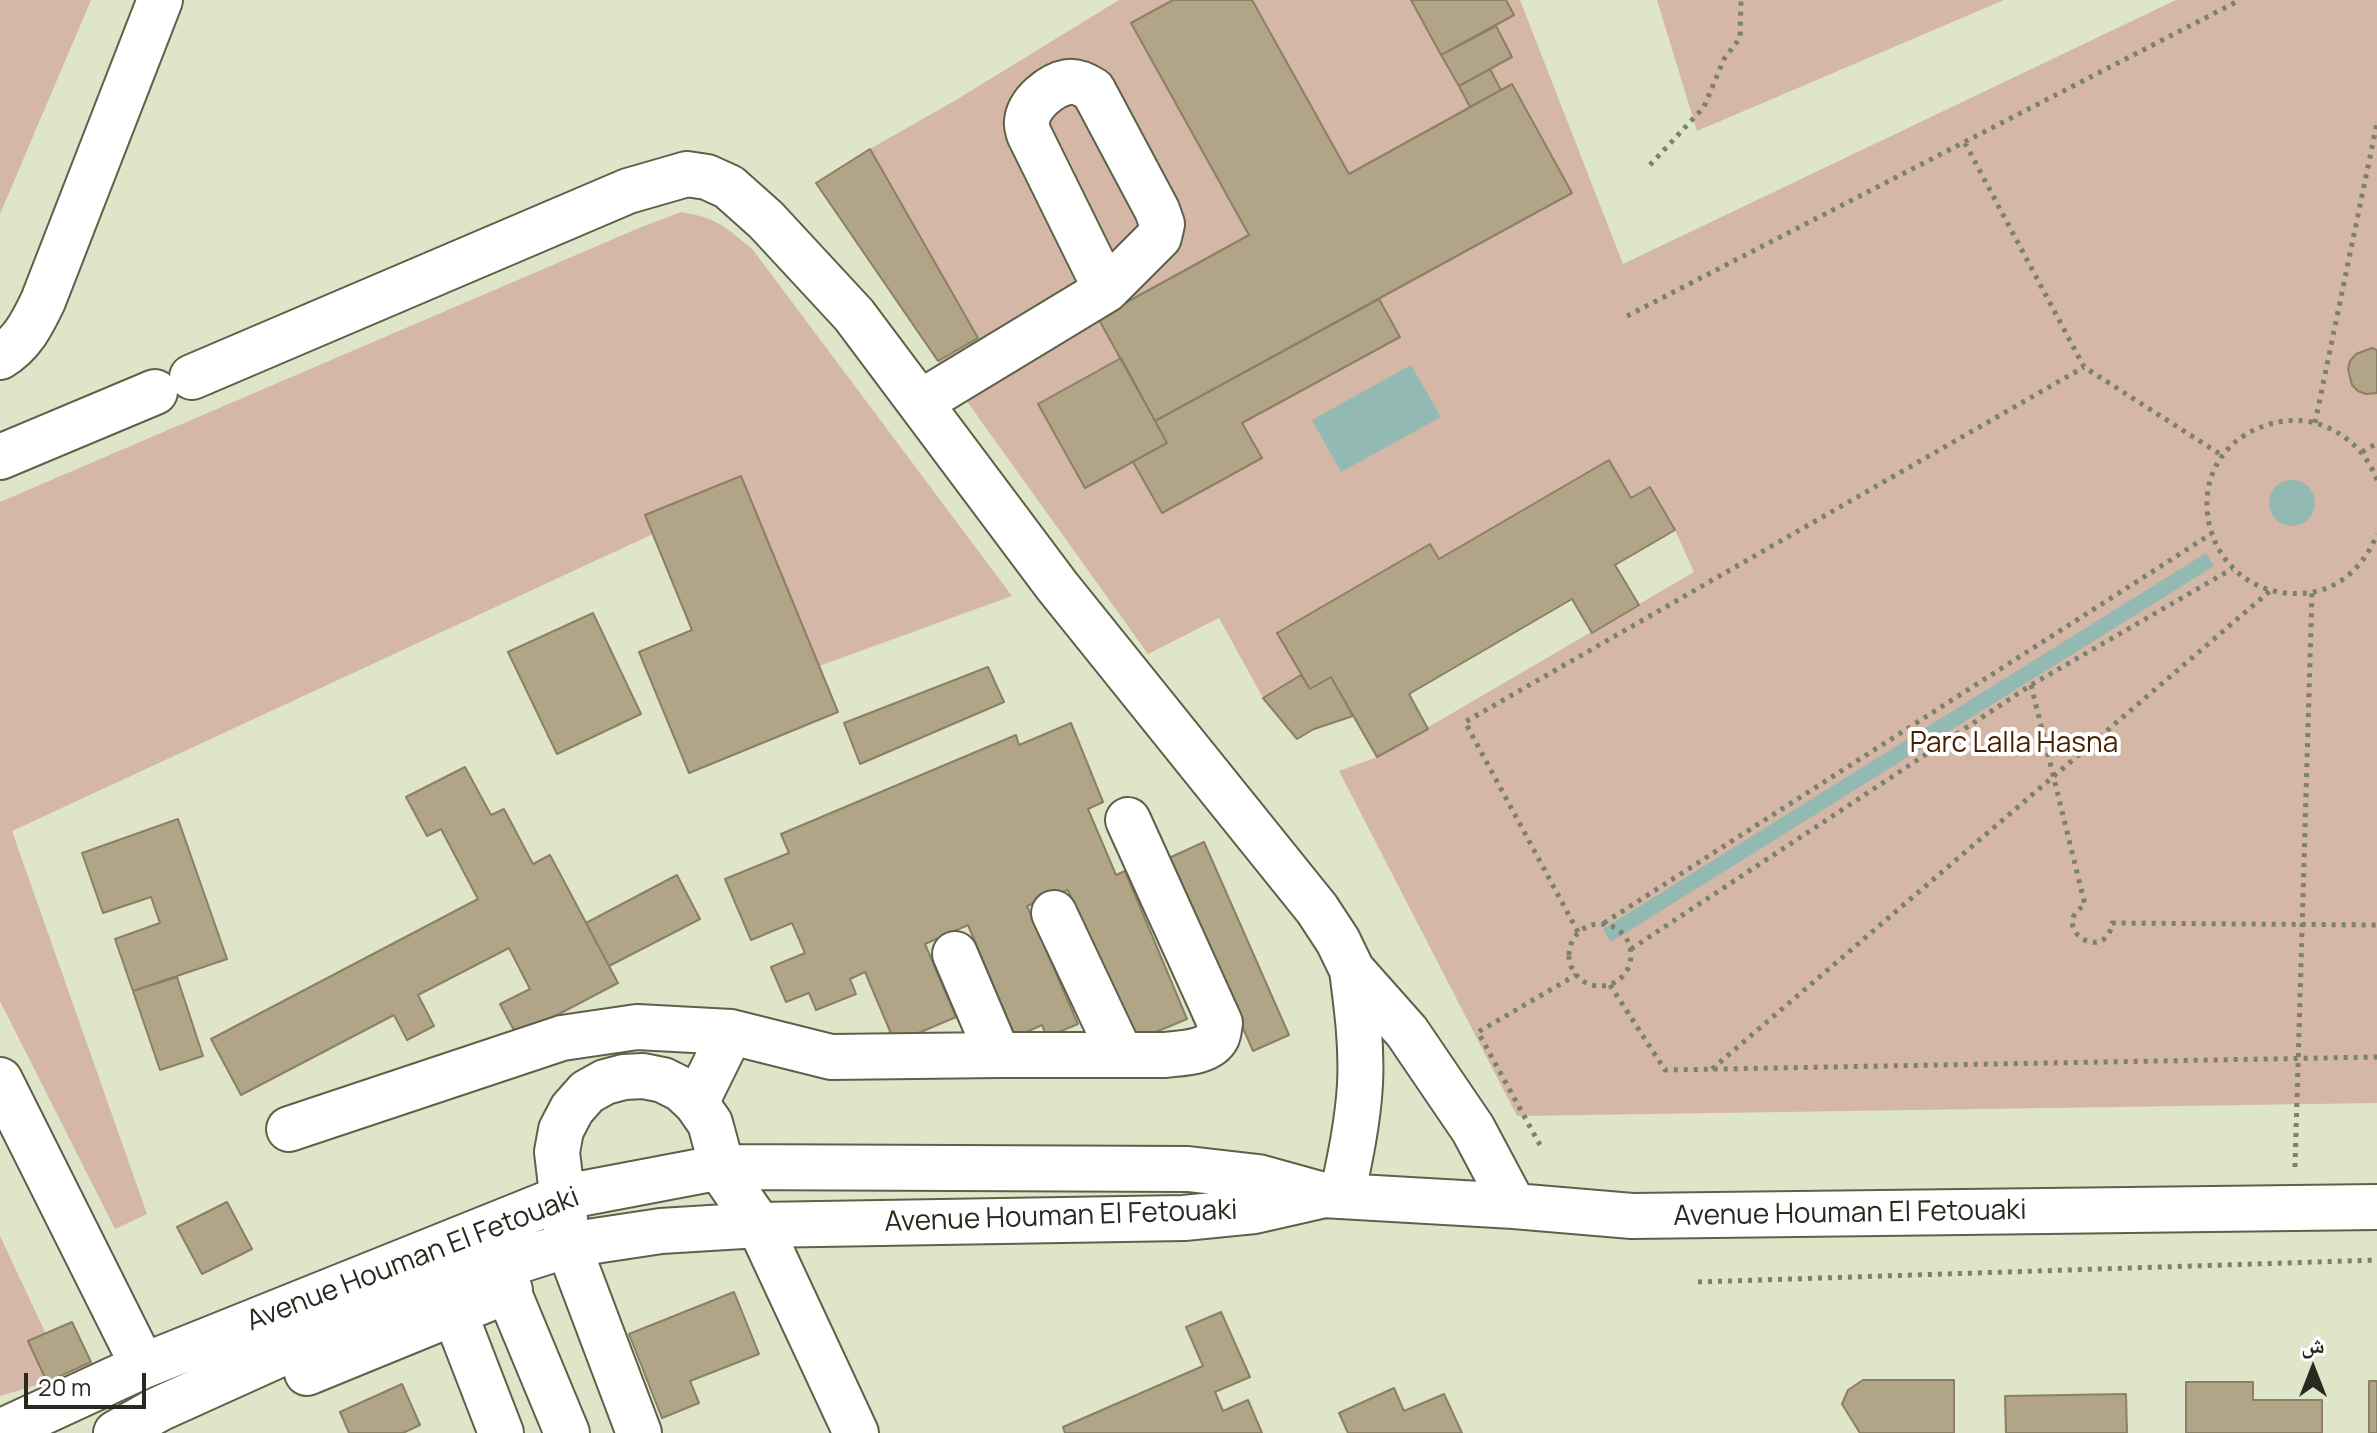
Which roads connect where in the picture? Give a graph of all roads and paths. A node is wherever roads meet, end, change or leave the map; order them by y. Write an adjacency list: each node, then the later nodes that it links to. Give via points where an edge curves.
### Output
1 (160, 0): 9 (street, via 43,301 27,334)
2 (1741, 0): 6 (path, via 1740,38 1724,59 1704,107)
3 (2240, 0): 5 (path)
4 (2377, 123): 12 (path)
5 (1965, 143): 8 (path); 10 (path)
6 (1650, 165)
7 (1106, 290): 11 (street)
8 (1627, 316)
9 (0, 357)
10 (2084, 367): 15 (path); 30 (path, via 1465,722)
11 (921, 402): 16 (street, via 854,315 766,220 729,187 687,174 628,191); 33 (street, via 1057,586 1317,909)
12 (2315, 423): 14 (path, via 2341,433); 15 (path, via 2294,420 2255,429)
13 (2377, 443): 14 (path)
14 (2362, 452): 17 (path)
15 (2223, 456): 18 (path, via 2207,493)
16 (0, 457)
17 (2377, 480)
18 (2211, 534): 20 (path); 27 (path)
19 (2377, 536): 22 (path, via 2351,573)
20 (2232, 569): 21 (path); 23 (path)
21 (2270, 591): 22 (path); 24 (path)
22 (2312, 592): 28 (path)
23 (2031, 685): 24 (path); 31 (path)
24 (2054, 776): 28 (path, via 2085,905 2072,923 2082,939 2103,939 2112,923); 43 (path)
25 (1128, 820): 40 (street, via 1220,1023 1210,1046 1165,1055)
26 (1054, 913): 40 (street)
27 (1604, 923): 30 (path); 31 (path, via 1626,937)
28 (2301, 925): 29 (path); 41 (path)
29 (2377, 925)
30 (1578, 932): 34 (path, via 1569,946)
31 (1631, 949): 35 (path, via 1623,977)
32 (955, 954): 39 (street)
33 (1352, 970): 51 (street, via 1360,1081 1357,1114); 53 (street, via 1407,1032 1473,1129)
34 (1576, 975): 35 (path, via 1586,983); 49 (path, via 1478,1032)
35 (1610, 985): 43 (path, via 1665,1070)
36 (637, 1027): 37 (street); 38 (street); 44 (street)
37 (731, 1032): 39 (street, via 831,1057); 47 (street)
38 (562, 1038): 46 (street); 48 (street)
39 (998, 1055): 40 (street)
40 (1121, 1055)
41 (2297, 1057): 42 (path); 43 (path); 55 (path)
42 (2377, 1057)
43 (1711, 1070)
44 (643, 1076): 46 (street, via 614,1080); 47 (street, via 681,1089)
45 (0, 1080): 62 (street)
46 (587, 1092): 52 (street, via 561,1130 557,1152)
47 (696, 1103): 50 (street, via 710,1123)
48 (289, 1129)
49 (1540, 1145)
50 (722, 1167): 51 (street, Avenue Houman El Fetouaki, via 1188,1169 1258,1177); 52 (street, Avenue Houman El Fetouaki); 56 (street)
51 (1333, 1195): 53 (street, Avenue Houman El Fetouaki); 56 (street, Avenue Houman El Fetouaki, via 1184,1218)
52 (564, 1197): 57 (street); 62 (street, Avenue Houman El Fetouaki)
53 (1514, 1206): 55 (street, Avenue Houman El Fetouaki, via 1632,1216)
54 (2377, 1207): 55 (street, Avenue Houman El Fetouaki)
55 (2294, 1209)
56 (759, 1225): 57 (street, Avenue Houman El Fetouaki, via 661,1231); 69 (street)
57 (568, 1245): 60 (street, via 542,1271); 63 (street, Avenue Houman El Fetouaki, via 409,1296); 68 (street)
58 (2377, 1260): 59 (path)
59 (1698, 1282)
60 (508, 1291): 61 (street); 67 (street)
61 (455, 1314): 63 (street, via 218,1409); 66 (street)
62 (143, 1366): 64 (street, Avenue Houman El Fetouaki)
63 (159, 1409): 65 (street, Avenue Houman El Fetouaki)
64 (0, 1432)
65 (116, 1433)
66 (501, 1433)
67 (567, 1433)
68 (639, 1433)
69 (856, 1433)

